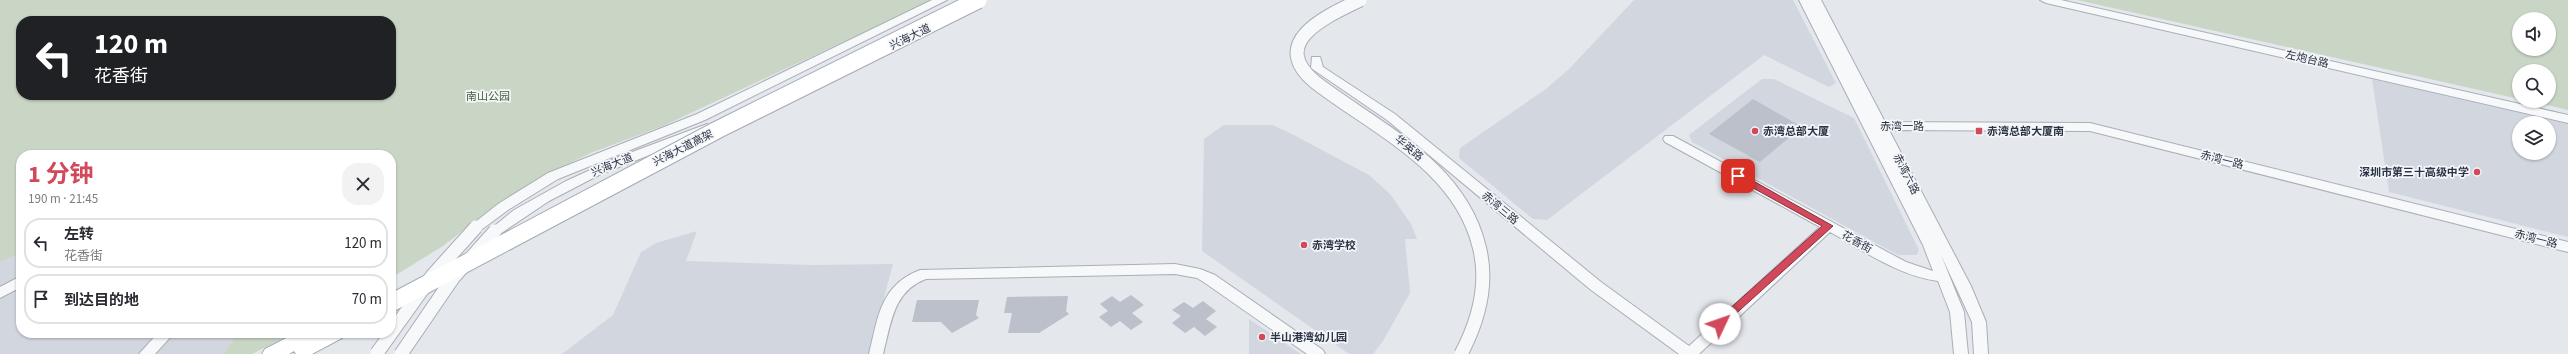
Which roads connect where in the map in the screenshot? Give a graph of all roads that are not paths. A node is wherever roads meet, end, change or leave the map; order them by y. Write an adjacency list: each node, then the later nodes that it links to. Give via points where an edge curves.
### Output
1 (941, 0): 20 (street, 兴海大道, bridge, via 700,117 553,176 476,227 432,276)
2 (959, 0): 17 (main road, 兴海大道高架, bridge, via 715,121)
3 (978, 0): 19 (main road, 兴海大道高架, bridge, via 717,130)
4 (988, 0): 29 (street, 兴海大道, bridge, via 806,86 578,179 537,200 495,231 453,278)
5 (1360, 0): 32 (street, 华英路, bridge, via 1320,21 1304,36 1298,48 1300,65 1315,82 1396,137 1439,175 1458,199 1470,220 1483,263 1484,285 1470,339)
6 (1805, 0): 11 (street, 赤湾六路)
7 (1815, 0): 11 (street, 赤湾六路)
8 (2046, 0): 10 (street, 左炮台路)
9 (1316, 59): 33 (street, 赤湾三路, via 1317,68 1391,117 1596,286)
10 (2568, 118)
11 (1875, 126): 14 (street, 赤湾一路, via 2090,127); 15 (street, 赤湾六路); 35 (street, 赤湾六路, via 1974,309 1979,322)
12 (1670, 139): 13 (street, 花香街)
13 (1829, 226): 15 (street, 花香街, via 1901,265 1927,275); 33 (street, via 1708,334)
14 (2568, 247)
15 (1944, 277): 34 (street, 赤湾六路, via 1956,312)
16 (16, 284): 18 (street)
17 (396, 289)
18 (0, 293)
19 (396, 300)
20 (396, 327)
21 (162, 338): 25 (street)
22 (303, 338): 26 (main road)
23 (326, 338): 27 (main road)
24 (388, 338): 28 (street, 兴海大道, bridge)
25 (146, 354)
26 (272, 354)
27 (296, 354)
28 (377, 354)
29 (401, 354)
30 (876, 354): 31 (street, via 893,293 904,282 914,277 925,274 1175,270 1200,274 1210,279)
31 (1318, 354)
32 (1461, 354)
33 (1690, 354)
34 (1961, 354)
35 (1981, 354)

